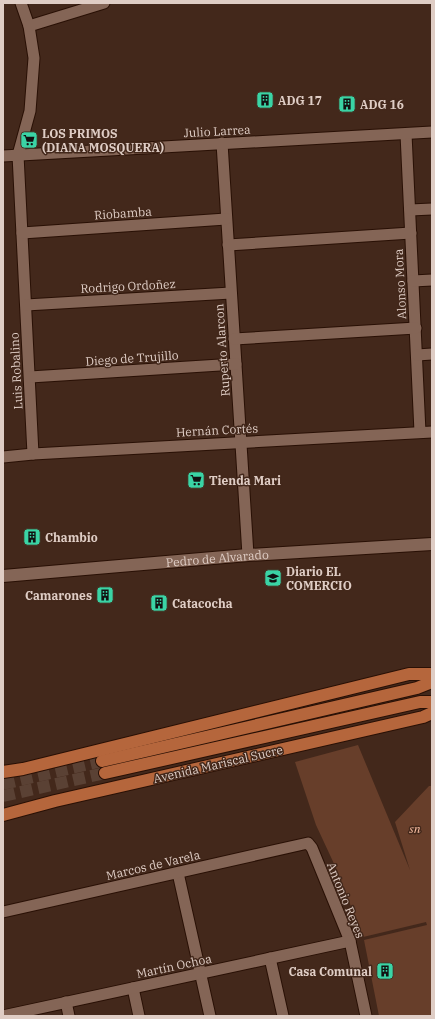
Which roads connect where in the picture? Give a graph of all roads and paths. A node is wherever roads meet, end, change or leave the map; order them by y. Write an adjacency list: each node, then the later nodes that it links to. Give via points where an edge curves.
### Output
1 (21, 3): 3 (street, Luis Robalino)
2 (104, 3): 3 (street)
3 (29, 26): 7 (street, Luis Robalino, via 34,58 30,111)
4 (432, 132): 5 (street, Julio Larrea)
5 (406, 134): 6 (street, Julio Larrea); 10 (street, Alonso Mora)
6 (222, 143): 7 (street, Julio Larrea); 11 (street, Ruperto Alarcon)
7 (18, 155): 8 (street, Julio Larrea); 12 (street, Luis Robalino)
8 (3, 156)
9 (432, 209): 10 (street)
10 (410, 210): 13 (street, Alonso Mora)
11 (226, 219): 12 (street, Riobamba); 14 (street, Ruperto Alarcon)
12 (22, 233): 18 (street, Luis Robalino)
13 (411, 233): 14 (street); 16 (street, Alonso Mora)
14 (228, 245): 17 (street, Ruperto Alarcon)
15 (432, 280): 16 (street)
16 (413, 281): 19 (street, Alonso Mora)
17 (231, 293): 18 (street, Rodrigo Ordoñez); 20 (street, Ruperto Alarcon)
18 (26, 305): 24 (street, Luis Robalino)
19 (416, 328): 20 (street); 22 (street, Alonso Mora)
20 (234, 339): 23 (street, Ruperto Alarcon)
21 (432, 354): 22 (street)
22 (417, 355): 25 (street, Alonso Mora)
23 (236, 364): 24 (street, Diego de Trujillo); 27 (street, Ruperto Alarcon)
24 (30, 378): 28 (street, Luis Robalino)
25 (420, 432): 26 (street, Hernán Cortés); 27 (street, Hernán Cortés)
26 (432, 432)
27 (241, 441): 28 (street, Hernán Cortés); 31 (street, Ruperto Alarcon)
28 (33, 454): 29 (street, Hernán Cortés)
29 (3, 457)
30 (432, 544): 31 (main road, Pedro de Alvarado)
31 (248, 555): 32 (main road, Pedro de Alvarado)
32 (3, 576)
33 (432, 674): 37 (main road, via 409,674)
34 (432, 682): 35 (main road, Avenida Mariscal Sucre, via 417,688 103,767 420,702)
35 (432, 702)
36 (432, 713): 40 (main road, Avenida Mariscal Sucre)
37 (23, 768): 38 (main road); 39 (main road)
38 (3, 772)
39 (3, 776)
40 (5, 813)
41 (308, 843): 42 (street, Marcos de Varela); 44 (street, Antonio Reyes)
42 (178, 872): 43 (street, Marcos de Varela); 46 (street)
43 (3, 912)
44 (350, 941): 45 (street, Martín Ochoa); 54 (street, Antonio Reyes)
45 (270, 958): 46 (street, Martín Ochoa); 53 (street)
46 (200, 973): 47 (street, Martín Ochoa); 52 (street)
47 (133, 988): 48 (street, Martín Ochoa); 51 (street)
48 (66, 1002): 49 (street, Martín Ochoa); 50 (street)
49 (3, 1016)
50 (69, 1016)
51 (139, 1016)
52 (210, 1016)
53 (283, 1016)
54 (366, 1016)

